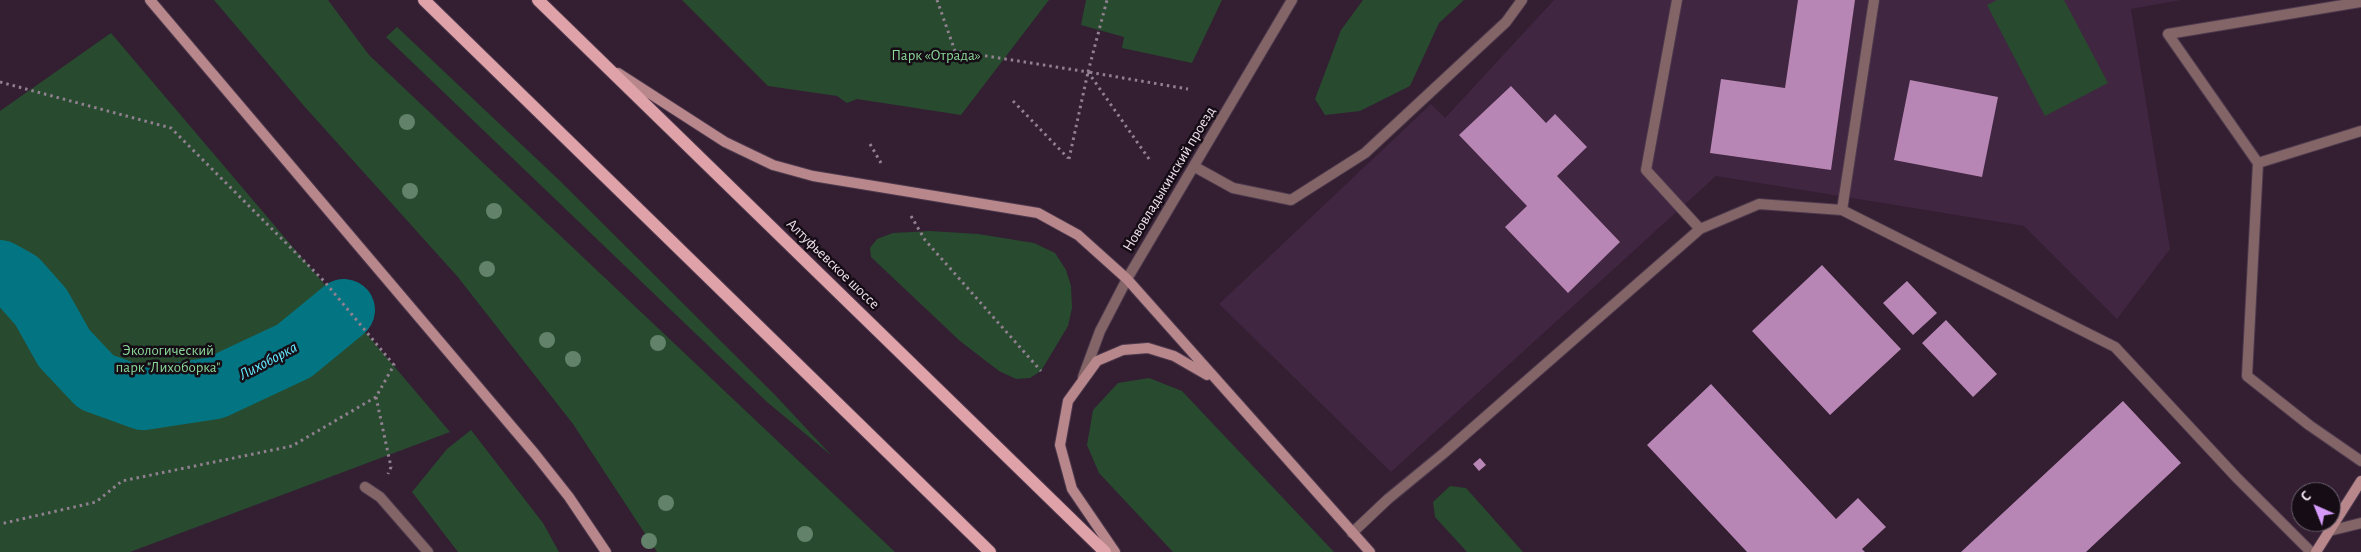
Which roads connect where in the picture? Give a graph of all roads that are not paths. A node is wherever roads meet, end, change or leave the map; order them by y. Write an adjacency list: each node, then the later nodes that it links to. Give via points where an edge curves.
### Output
1 (150, 0): 27 (main road, via 530,447)
2 (424, 0): 28 (main road)
3 (538, 0): 9 (main road, Алтуфьевское шоссе)
4 (1292, 0): 12 (street, Нововладыкинский проезд)
5 (1522, 0): 12 (street, via 1506,22 1365,152 1291,200 1233,188)
6 (1677, 0): 14 (street, via 1646,170)
7 (1874, 0): 13 (street)
8 (2361, 2): 11 (street, via 2168,34)
9 (606, 65): 15 (main road, via 725,142 773,164 814,176 1038,213 1078,235); 29 (main road, Алтуфьевское шоссе)
10 (2361, 131): 11 (street)
11 (2258, 163): 18 (street, via 2247,376)
12 (1195, 167): 15 (street, Нововладыкинский проезд)
13 (1842, 210): 14 (street, via 1759,204); 32 (street, via 2115,347)
14 (1700, 229): 25 (street)
15 (1127, 279): 16 (street, Нововладыкинский проезд, via 1100,331); 17 (main road)
16 (1083, 379): 17 (main road, via 1097,361 1123,350 1148,348 1174,356); 30 (main road, via 1068,401 1060,445 1072,489)
17 (1214, 379): 25 (main road)
18 (2361, 461)
19 (2361, 482): 21 (main road)
20 (365, 487): 26 (street, via 380,497)
21 (2341, 513)
22 (2361, 523): 23 (street)
23 (2341, 529)
24 (2329, 532): 33 (main road)
25 (1352, 533): 31 (main road)
26 (428, 552)
27 (606, 552)
28 (990, 552)
29 (1105, 552)
30 (1115, 552)
31 (1370, 552)
32 (2311, 552)
33 (2316, 552)

